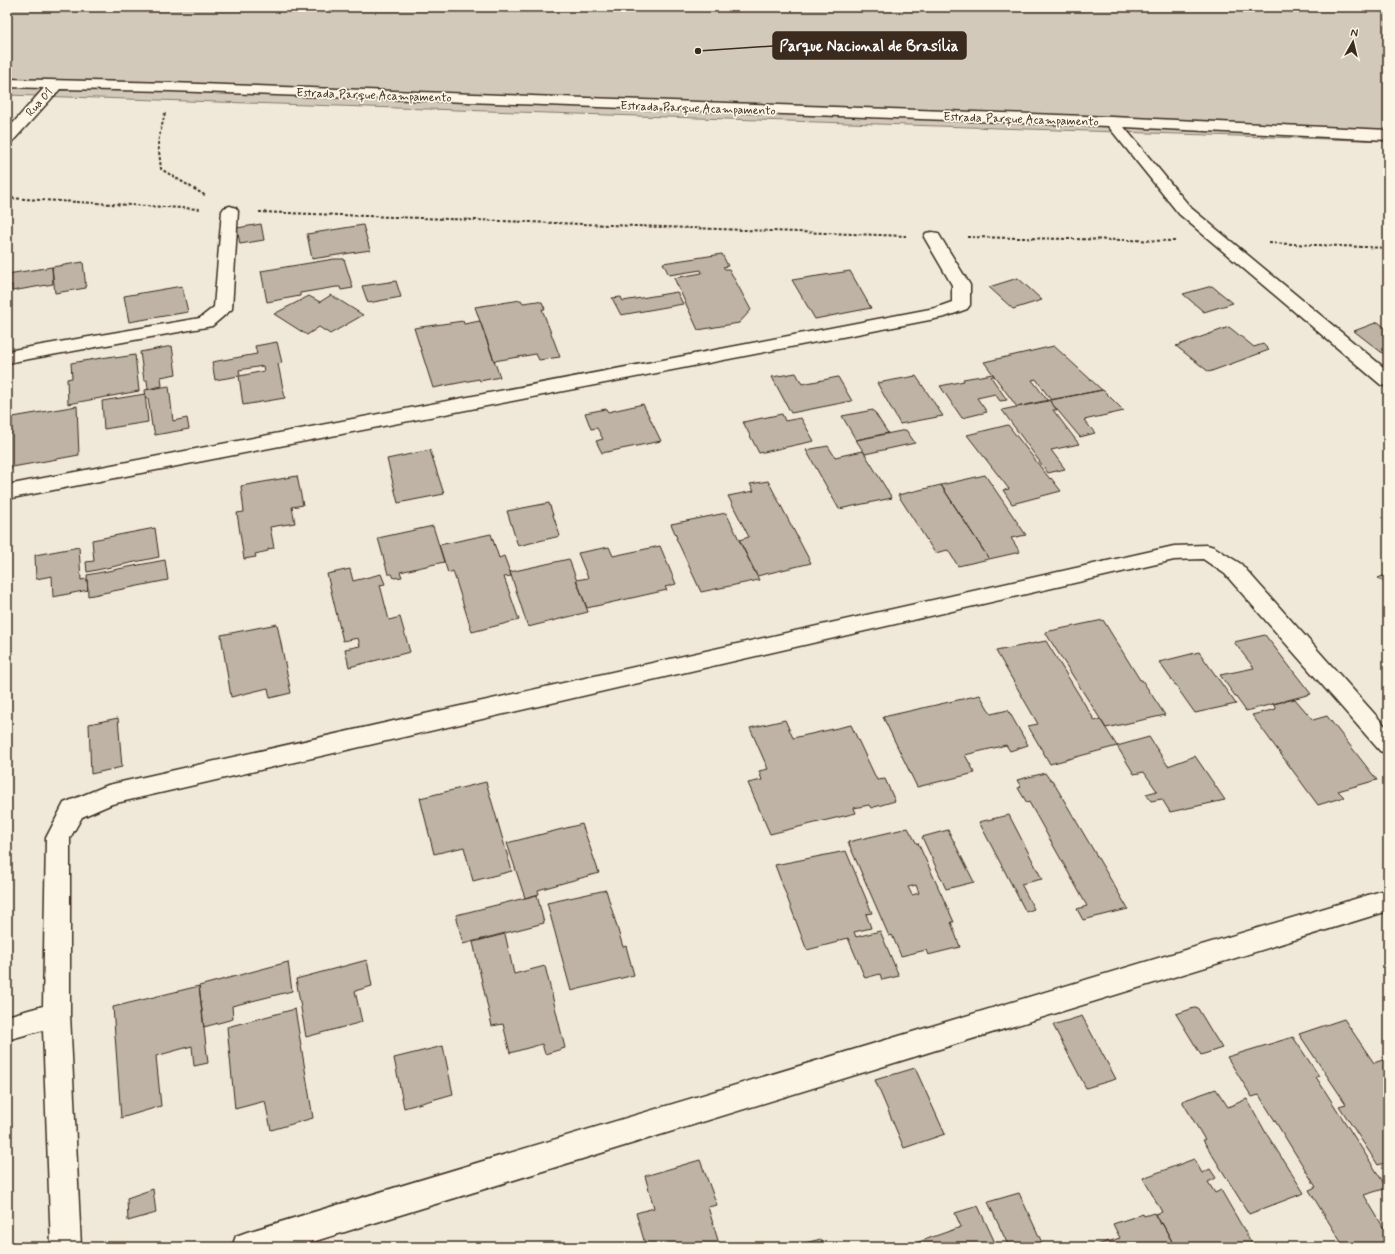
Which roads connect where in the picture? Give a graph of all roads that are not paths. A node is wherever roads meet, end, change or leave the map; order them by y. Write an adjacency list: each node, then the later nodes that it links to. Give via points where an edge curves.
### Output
1 (7, 83): 2 (street, Estrada Parque Acampamento)
2 (56, 84): 3 (street, Estrada Parque Acampamento); 5 (street, Rua 01)
3 (1112, 122): 4 (street, Estrada Parque Acampamento); 9 (street, via 1185,211)
4 (1388, 134)
5 (7, 139)
6 (230, 211): 8 (street, via 223,309 206,322)
7 (932, 237): 10 (street, via 961,286 961,305 939,313)
8 (7, 357)
9 (1388, 381)
10 (7, 492)
11 (1388, 745): 13 (street, via 1233,569 1207,552 1174,553 101,798 73,810 58,838)
12 (1388, 900): 16 (street)
13 (56, 1014): 14 (street); 15 (street)
14 (7, 1028)
15 (66, 1247)
16 (247, 1247)

